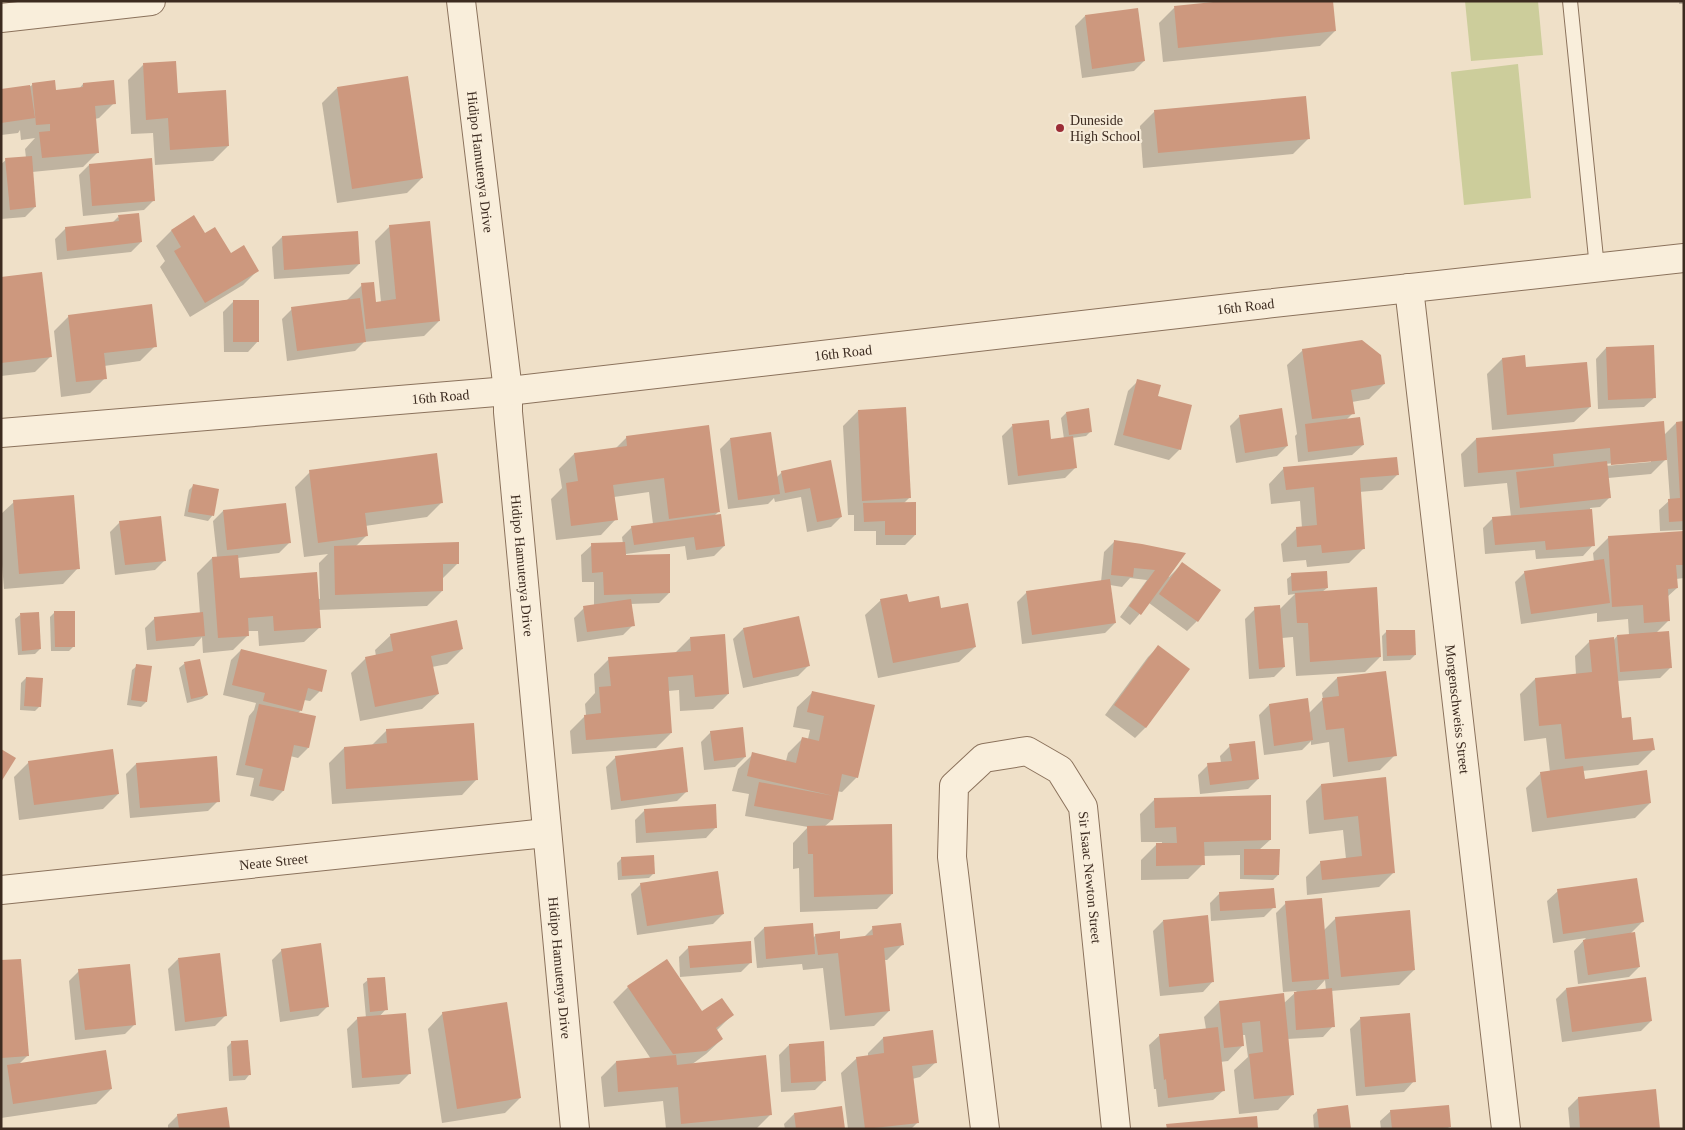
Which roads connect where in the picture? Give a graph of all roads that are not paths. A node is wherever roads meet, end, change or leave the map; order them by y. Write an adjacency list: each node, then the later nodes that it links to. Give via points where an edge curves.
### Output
1 (151, 1): 4 (street)
2 (461, 1): 8 (street, Hidipo Hamutenya Drive)
3 (1570, 1): 6 (lane)
4 (1, 18)
5 (1684, 258): 6 (street, 16th Road)
6 (1597, 268): 7 (street, 16th Road)
7 (1410, 288): 8 (street, 16th Road); 15 (street, Morgenschweiss Street)
8 (508, 391): 9 (street, 16th Road); 10 (street, Hidipo Hamutenya Drive)
9 (1, 433)
10 (546, 833): 11 (street, Neate Street); 12 (street, Hidipo Hamutenya Drive)
11 (1, 890)
12 (575, 1129)
13 (985, 1129): 14 (street, Sir Isaac Newton Street, via 952,857 954,786 984,758 1027,751 1060,770 1083,807)
14 (1116, 1129)
15 (1506, 1129)

